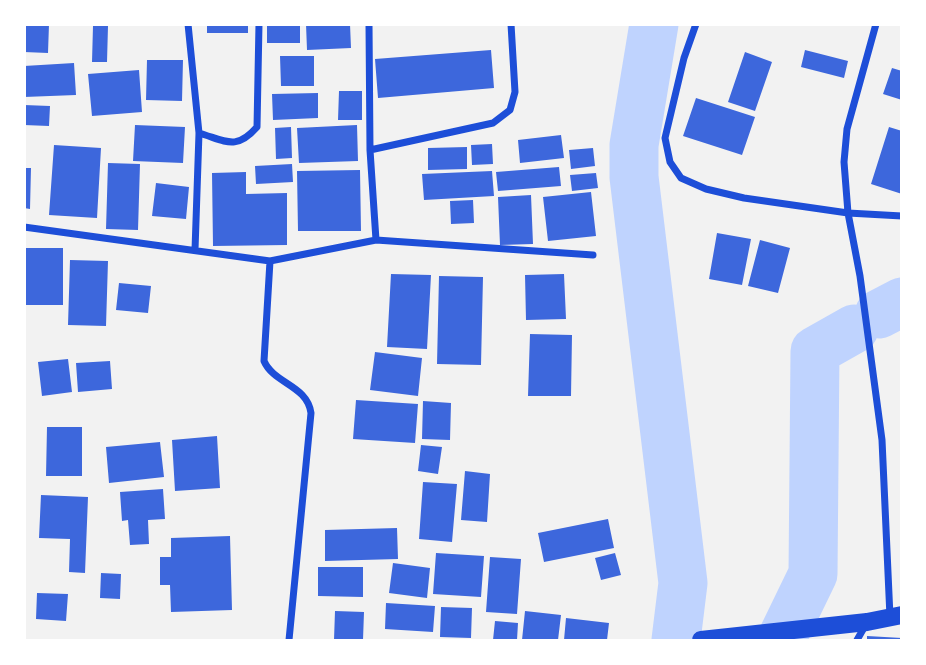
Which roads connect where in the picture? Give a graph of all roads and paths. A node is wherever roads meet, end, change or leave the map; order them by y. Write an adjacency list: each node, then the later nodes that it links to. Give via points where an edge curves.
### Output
1 (188, 24): 7 (street)
2 (258, 24): 7 (street, via 257,127 233,144)
3 (369, 24): 8 (street)
4 (511, 24): 8 (street, via 515,92 510,110 494,123)
5 (696, 24): 9 (street, via 665,138 670,162 681,178 744,198)
6 (876, 24): 9 (street, via 847,129)
7 (199, 133): 13 (street)
8 (370, 150): 12 (street)
9 (848, 213): 10 (street); 16 (street, via 882,440)
10 (901, 216)
11 (24, 227): 13 (street)
12 (376, 240): 14 (street); 15 (street)
13 (195, 250): 15 (street)
14 (593, 255)
15 (271, 261): 18 (street, via 264,360 268,370 305,395 311,413)
16 (896, 616): 17 (main road)
17 (867, 622): 19 (main road); 20 (street)
18 (289, 640)
19 (701, 640)
20 (857, 640)

